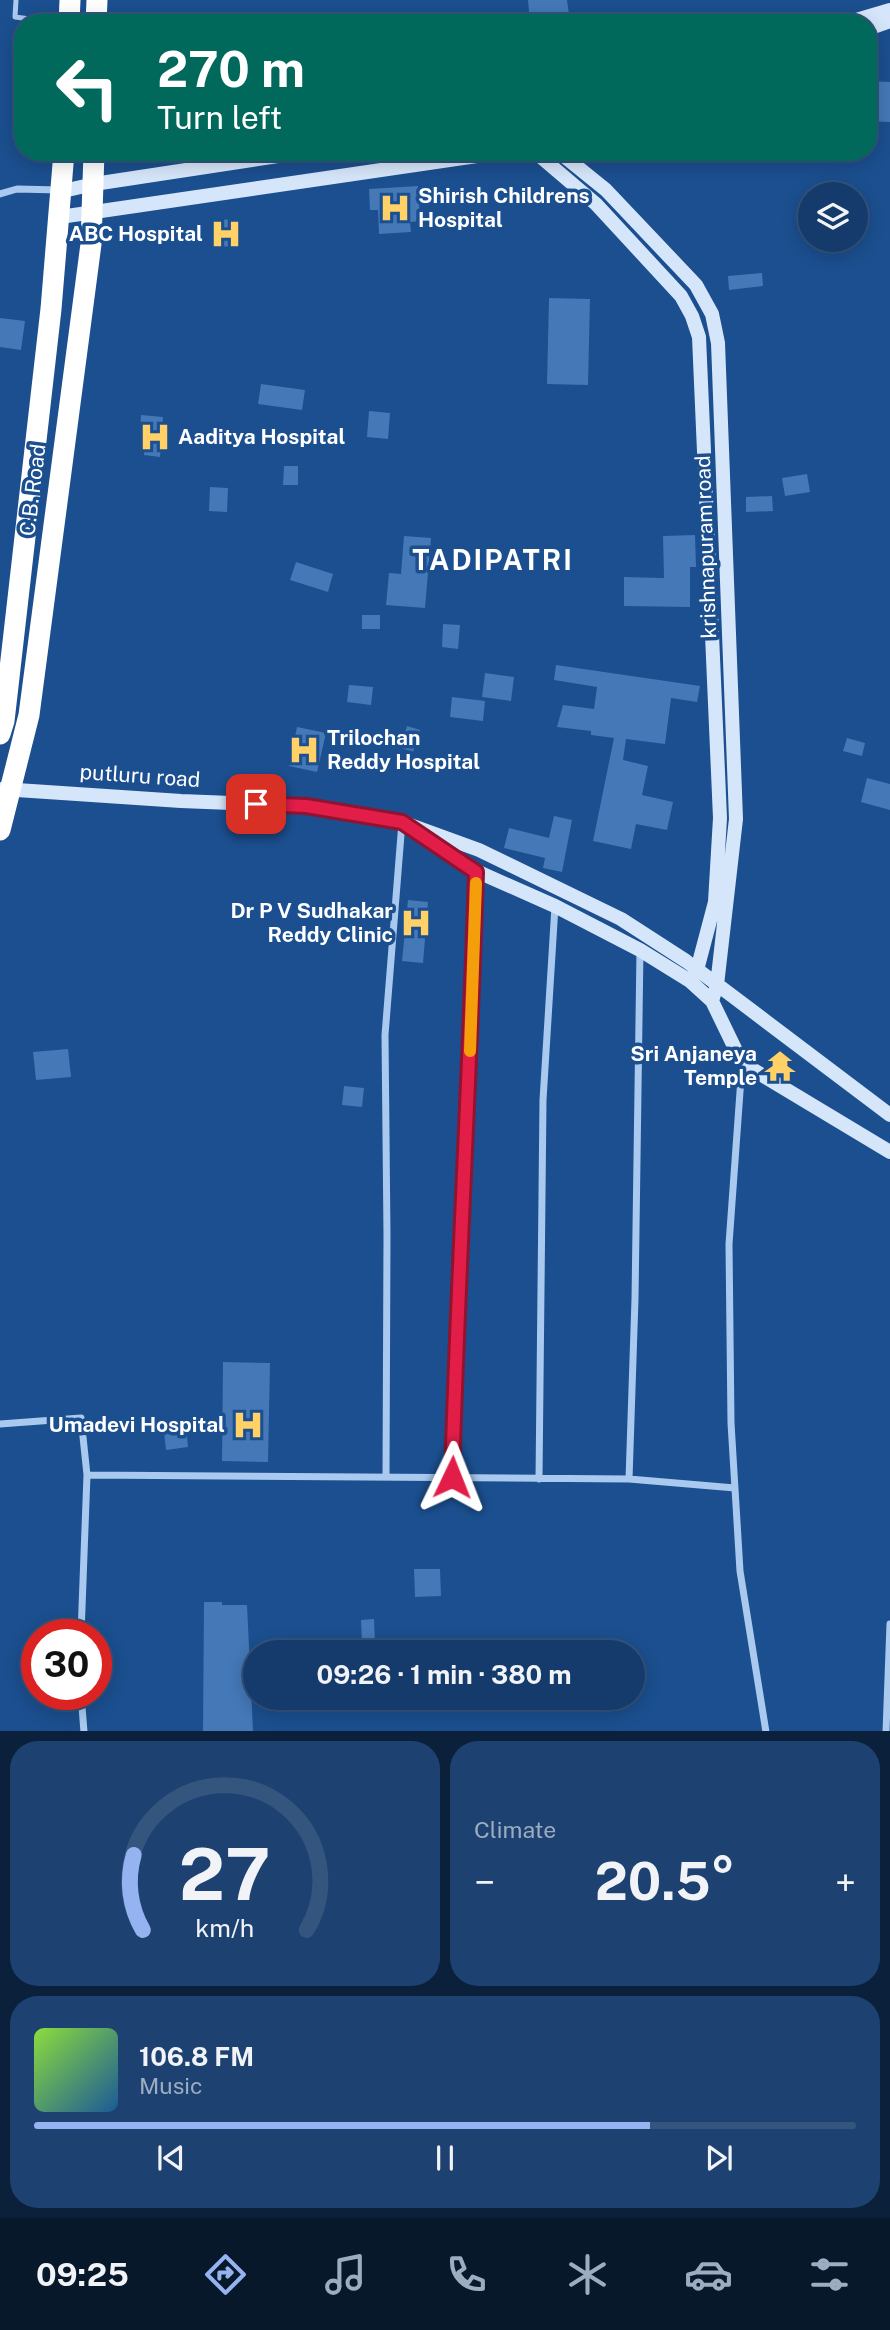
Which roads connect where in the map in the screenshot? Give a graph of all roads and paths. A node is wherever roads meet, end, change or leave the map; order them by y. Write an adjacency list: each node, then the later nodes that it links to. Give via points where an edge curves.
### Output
1 (64, 161): 8 (highway)
2 (94, 161): 7 (highway, C.B. Road)
3 (245, 161): 7 (main road)
4 (443, 161): 10 (main road)
5 (545, 161): 19 (main road, krishnapuram road, via 596,204 681,296 699,337 720,818 715,902)
6 (570, 161): 20 (main road, krishnapuram road, via 606,190 696,285 712,314 718,343 736,819)
7 (94, 184): 8 (main road); 10 (highway, C.B. Road)
8 (63, 191): 9 (street, via 17,189); 11 (highway)
9 (0, 194)
10 (93, 213): 11 (main road); 13 (highway, C.B. Road, via 29,715)
11 (60, 217): 12 (highway)
12 (0, 734)
13 (5, 789): 14 (main road, putluru road, via 306,806); 15 (highway, C.B. Road)
14 (402, 822): 16 (main road); 19 (main road, via 479,850 621,919); 27 (street, via 384,1035)
15 (0, 830)
16 (476, 872): 17 (main road); 28 (street)
17 (555, 906): 18 (main road); 29 (street, via 543,1100)
18 (640, 950): 19 (main road); 30 (street)
19 (694, 975): 20 (main road); 21 (main road)
20 (717, 985): 21 (main road, krishnapuram road); 23 (main road)
21 (712, 1001): 22 (main road)
22 (742, 1063): 24 (main road); 31 (street, via 729,1244)
23 (890, 1115)
24 (890, 1152)
25 (0, 1424): 26 (street, via 82,1418)
26 (87, 1475): 27 (street); 32 (street)
27 (386, 1476): 28 (street)
28 (452, 1477): 29 (street)
29 (539, 1479): 30 (street)
30 (629, 1479): 31 (street)
31 (735, 1488): 36 (street, via 740,1571)
32 (82, 1619)
33 (890, 1624): 37 (street)
34 (82, 1710): 35 (street)
35 (84, 1731)
36 (766, 1731)
37 (886, 1731)

